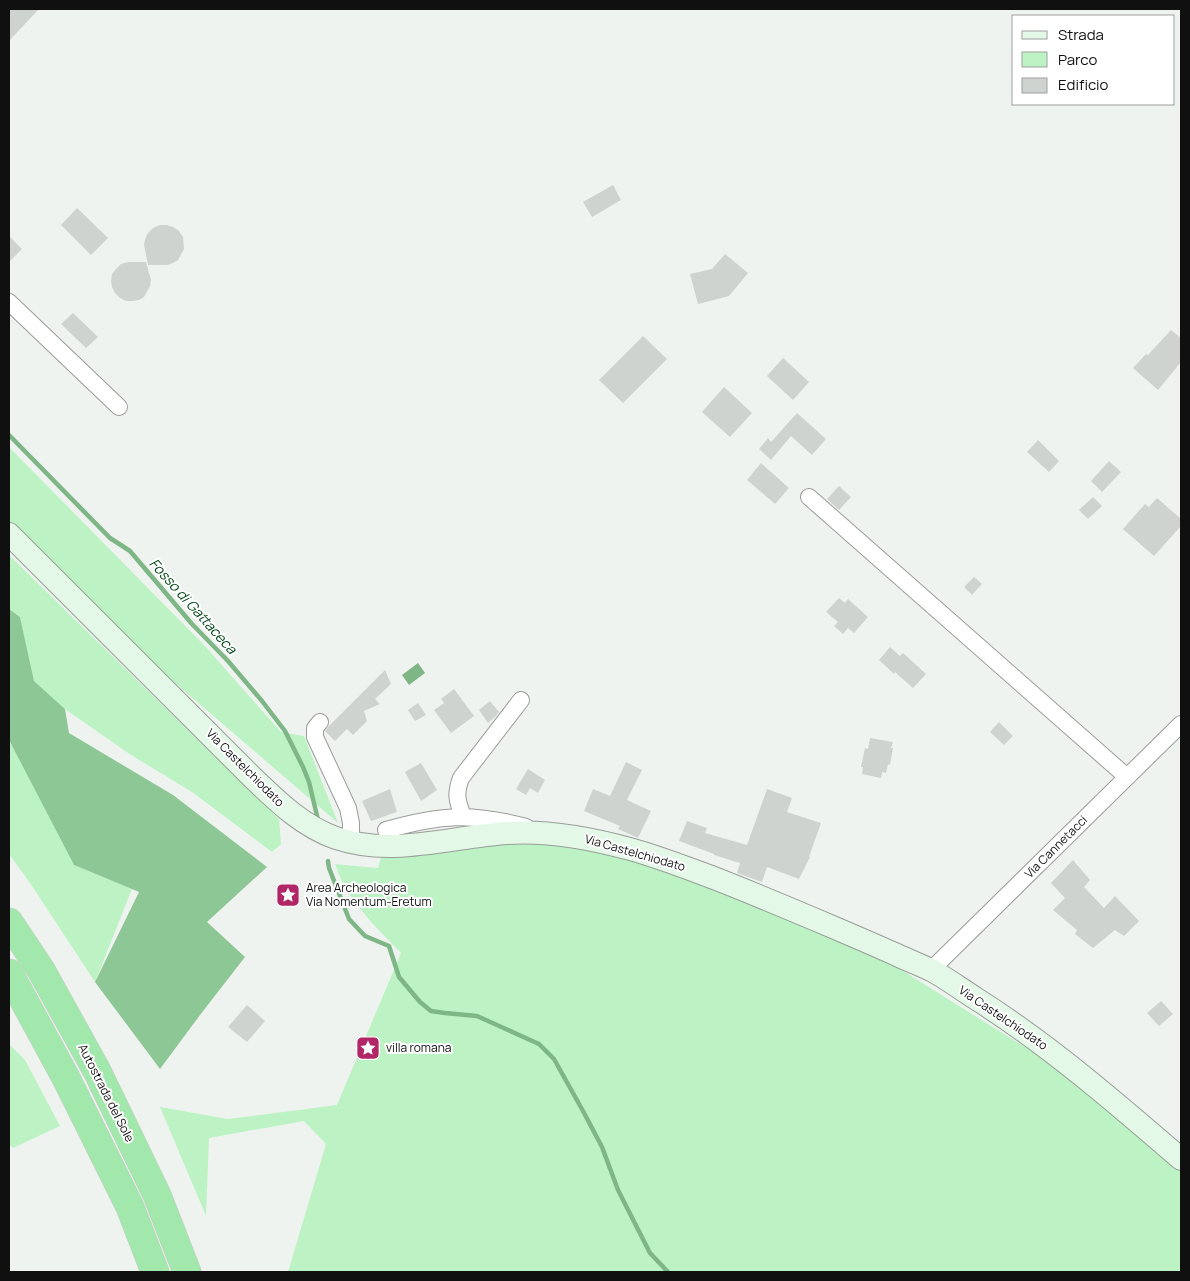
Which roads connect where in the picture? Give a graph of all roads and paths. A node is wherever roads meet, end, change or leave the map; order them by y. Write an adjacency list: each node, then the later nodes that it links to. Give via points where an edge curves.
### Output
1 (9, 302): 2 (street)
2 (119, 407)
3 (809, 497): 8 (street)
4 (9, 534): 12 (street, Via Castelchiodato, via 273,797 305,823)
5 (521, 700): 9 (street, via 461,778 457,796)
6 (320, 722): 12 (street, via 315,728 315,737 348,808)
7 (1181, 724): 8 (street, Via Cannetacci)
8 (1127, 777): 14 (street, Via Cannetacci)
9 (463, 816): 10 (street, via 430,819); 11 (street, via 492,819)
10 (386, 830)
11 (546, 833): 12 (street, Via Castelchiodato, via 490,834 394,846); 14 (street, Via Castelchiodato, via 597,840 677,864 771,900)
12 (351, 842)
13 (9, 922): 18 (highway, Autostrada del Sole, via 41,970 96,1071 157,1195)
14 (931, 970): 16 (street, Via Castelchiodato, via 1011,1021 1076,1070)
15 (9, 974): 17 (highway, via 122,1190)
16 (1181, 1158)
17 (155, 1272)
18 (187, 1272)

